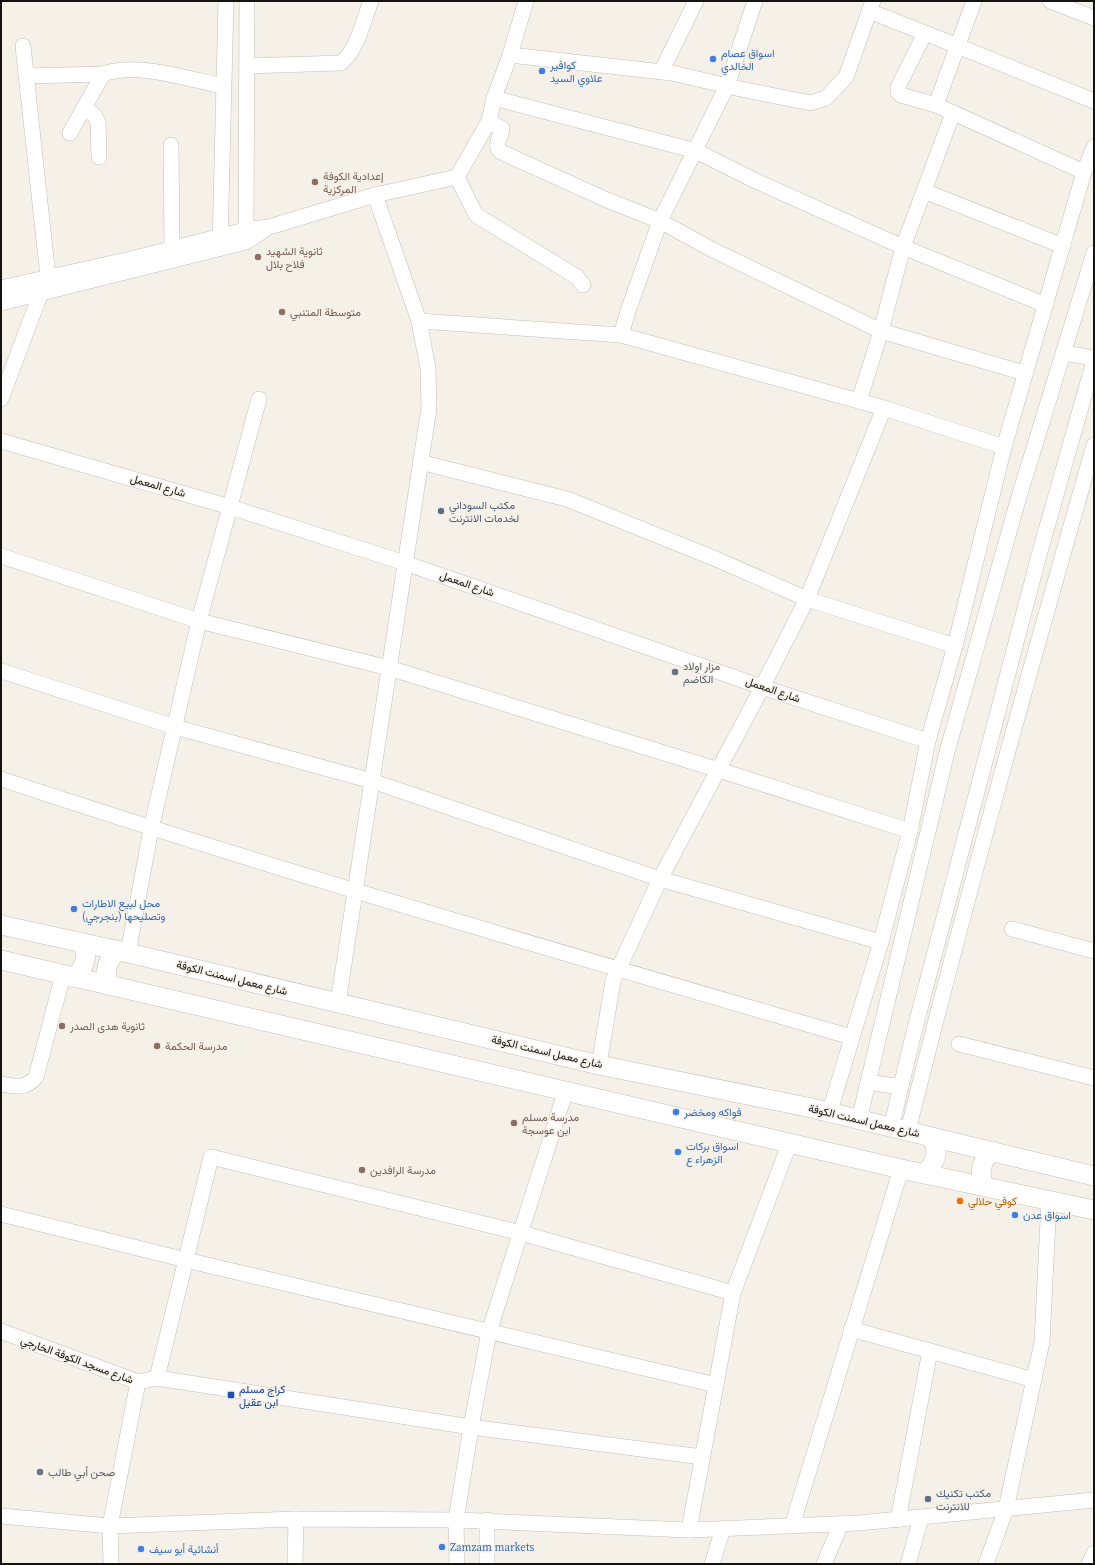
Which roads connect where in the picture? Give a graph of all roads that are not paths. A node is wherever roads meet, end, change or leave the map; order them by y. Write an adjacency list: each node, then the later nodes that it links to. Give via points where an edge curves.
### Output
1 (226, 1): 19 (street)
2 (247, 1): 15 (street)
3 (371, 1): 15 (street, via 355,43 342,63)
4 (526, 1): 14 (street)
5 (696, 1): 16 (street)
6 (755, 1): 20 (street)
7 (974, 1): 13 (street)
8 (1050, 1): 10 (street)
9 (871, 6): 11 (street); 20 (street, via 846,76 826,98 811,103)
10 (1094, 18)
11 (925, 33): 13 (street); 23 (street, via 898,87 898,92 915,100)
12 (23, 46): 18 (street)
13 (958, 46): 22 (street); 23 (street)
14 (510, 56): 16 (street); 21 (street)
15 (247, 66): 37 (street)
16 (661, 72): 20 (street)
17 (103, 74): 18 (street); 19 (street, via 114,70 137,69); 24 (street)
18 (26, 76): 43 (street)
19 (223, 86): 38 (street)
20 (727, 86): 30 (street)
21 (494, 98): 26 (street); 30 (street)
22 (1094, 101)
23 (936, 105): 25 (street)
24 (84, 108): 27 (street); 31 (street, via 94,115 98,122)
25 (953, 113): 32 (street); 34 (street)
26 (489, 120): 33 (street); 36 (street, via 502,129 497,142 501,152)
27 (70, 133)
28 (171, 145): 41 (street)
29 (1094, 147): 32 (street)
30 (696, 151): 36 (street); 40 (street)
31 (100, 157)
32 (1084, 172): 39 (street)
33 (457, 177): 35 (street); 44 (street, via 476,215 577,277)
34 (924, 191): 39 (street); 40 (street)
35 (375, 195): 37 (street); 49 (street)
36 (660, 221): 50 (street); 51 (street)
37 (246, 236): 38 (street)
38 (220, 243): 41 (street); 46 (street)
39 (1063, 246): 48 (street)
40 (903, 247): 48 (street); 50 (street)
41 (172, 248): 43 (street)
42 (1094, 254): 52 (street)
43 (48, 277): 45 (street)
44 (583, 285)
45 (1, 288)
46 (40, 295): 47 (street); 55 (street)
47 (1, 303)
48 (1046, 305): 54 (street)
49 (419, 321): 51 (street); 62 (street, via 428,368 429,408)
50 (881, 331): 54 (street); 57 (street)
51 (621, 335): 57 (street)
52 (1064, 353): 53 (street); 77 (street, via 1016,508 948,752)
53 (1094, 359): 80 (street, via 1039,555)
54 (1024, 373): 61 (street)
55 (1, 399)
56 (259, 399): 63 (street)
57 (858, 401): 58 (street)
58 (884, 408): 61 (street); 66 (street)
59 (1, 441): 63 (street, شارع المعمل)
60 (1094, 445): 81 (street)
61 (1004, 447): 68 (street)
62 (420, 462): 65 (street); 66 (street, via 567,499)
63 (230, 507): 65 (street, شارع المعمل); 67 (street)
64 (1, 556): 67 (street)
65 (405, 563): 69 (street); 71 (street, شارع المعمل)
66 (807, 599): 68 (street); 71 (street)
67 (199, 621): 69 (street); 72 (street)
68 (955, 646): 73 (street)
69 (389, 668): 74 (street); 76 (street)
70 (1, 671): 72 (street)
71 (762, 687): 73 (street, شارع المعمل); 74 (street)
72 (175, 726): 76 (street); 78 (street)
73 (928, 741): 79 (street)
74 (719, 770): 79 (street); 82 (street)
75 (1, 779): 78 (street)
76 (372, 781): 82 (street); 83 (street)
77 (930, 827): 79 (street); 99 (street)
78 (151, 828): 83 (street); 89 (street)
79 (910, 828): 87 (street)
80 (967, 831): 81 (street); 101 (street)
81 (986, 834): 105 (street)
82 (660, 879): 87 (street); 91 (street)
83 (355, 891): 91 (street); 94 (street)
84 (1, 925): 86 (main road, شارع معمل اسمنت الكوفة)
85 (1012, 929): 88 (street)
86 (81, 942): 89 (main road, شارع معمل اسمنت الكوفة); 92 (main road, via 86,960 84,966)
87 (881, 942): 95 (street)
88 (1094, 951)
89 (124, 952): 93 (main road, via 111,958 107,963); 94 (main road, شارع معمل اسمنت الكوفة)
90 (1, 960): 92 (main road)
91 (618, 969): 95 (street); 97 (street, via 613,981)
92 (68, 977): 93 (main road); 100 (street, via 36,1077 22,1087)
93 (108, 986): 102 (main road)
94 (338, 1003): 97 (main road, شارع معمل اسمنت الكوفة)
95 (851, 1037): 103 (street)
96 (959, 1044): 98 (street)
97 (599, 1065): 103 (main road, شارع معمل اسمنت الكوفة, via 807,1107)
98 (1094, 1078)
99 (868, 1082): 101 (street); 104 (street)
100 (1, 1084)
101 (901, 1087): 105 (street)
102 (566, 1090): 107 (main road); 116 (street)
103 (829, 1114): 104 (main road, شارع معمل اسمنت الكوفة)
104 (859, 1120): 105 (main road, شارع معمل اسمنت الكوفة)
105 (900, 1129): 106 (main road, شارع معمل اسمنت الكوفة)
106 (931, 1137): 108 (main road, شارع معمل اسمنت الكوفة); 110 (main road, via 937,1149 936,1156 930,1169)
107 (790, 1142): 109 (main road); 118 (street)
108 (993, 1152): 111 (main road, شارع معمل اسمنت الكوفة); 112 (main road, via 982,1163 981,1177)
109 (901, 1169): 110 (main road); 119 (street)
110 (924, 1174): 112 (main road)
111 (1094, 1176)
112 (984, 1186): 113 (main road)
113 (1049, 1200): 114 (main road); 124 (street, via 1042,1342)
114 (1094, 1210)
115 (1, 1214): 117 (street)
116 (521, 1233): 117 (street, via 211,1157); 118 (street); 121 (street)
117 (186, 1260): 121 (street); 123 (street)
118 (733, 1293): 126 (street)
119 (851, 1329): 122 (street); 139 (street)
120 (1, 1331): 125 (street, شارع مسجد الكوفة الخارجي)
121 (489, 1332): 126 (street); 127 (street)
122 (930, 1351): 124 (street); 136 (street)
123 (157, 1378): 125 (street); 127 (street)
124 (1034, 1380): 130 (street)
125 (138, 1382): 138 (street, شارع مسجد الكوفة الخارجي)
126 (716, 1385): 128 (street)
127 (471, 1427): 128 (street); 134 (street)
128 (702, 1458): 141 (street)
129 (1094, 1500): 130 (street)
130 (1006, 1508): 132 (street); 150 (street)
131 (1, 1516): 138 (street)
132 (922, 1518): 136 (street); 149 (street)
133 (296, 1519): 134 (street); 138 (street); 144 (street)
134 (456, 1520): 135 (street); 145 (street)
135 (487, 1520): 141 (street); 146 (street)
136 (898, 1520): 137 (street)
137 (842, 1524): 139 (street); 148 (street)
138 (110, 1526): 143 (street, شارع مسجد الكوفة الخارجي)
139 (792, 1526): 140 (street)
140 (723, 1529): 141 (street); 147 (street)
141 (690, 1530)
142 (1094, 1553): 151 (street)
143 (111, 1564)
144 (295, 1564)
145 (457, 1564)
146 (487, 1564)
147 (712, 1564)
148 (824, 1564)
149 (908, 1564)
150 (986, 1564)
151 (1089, 1564)

